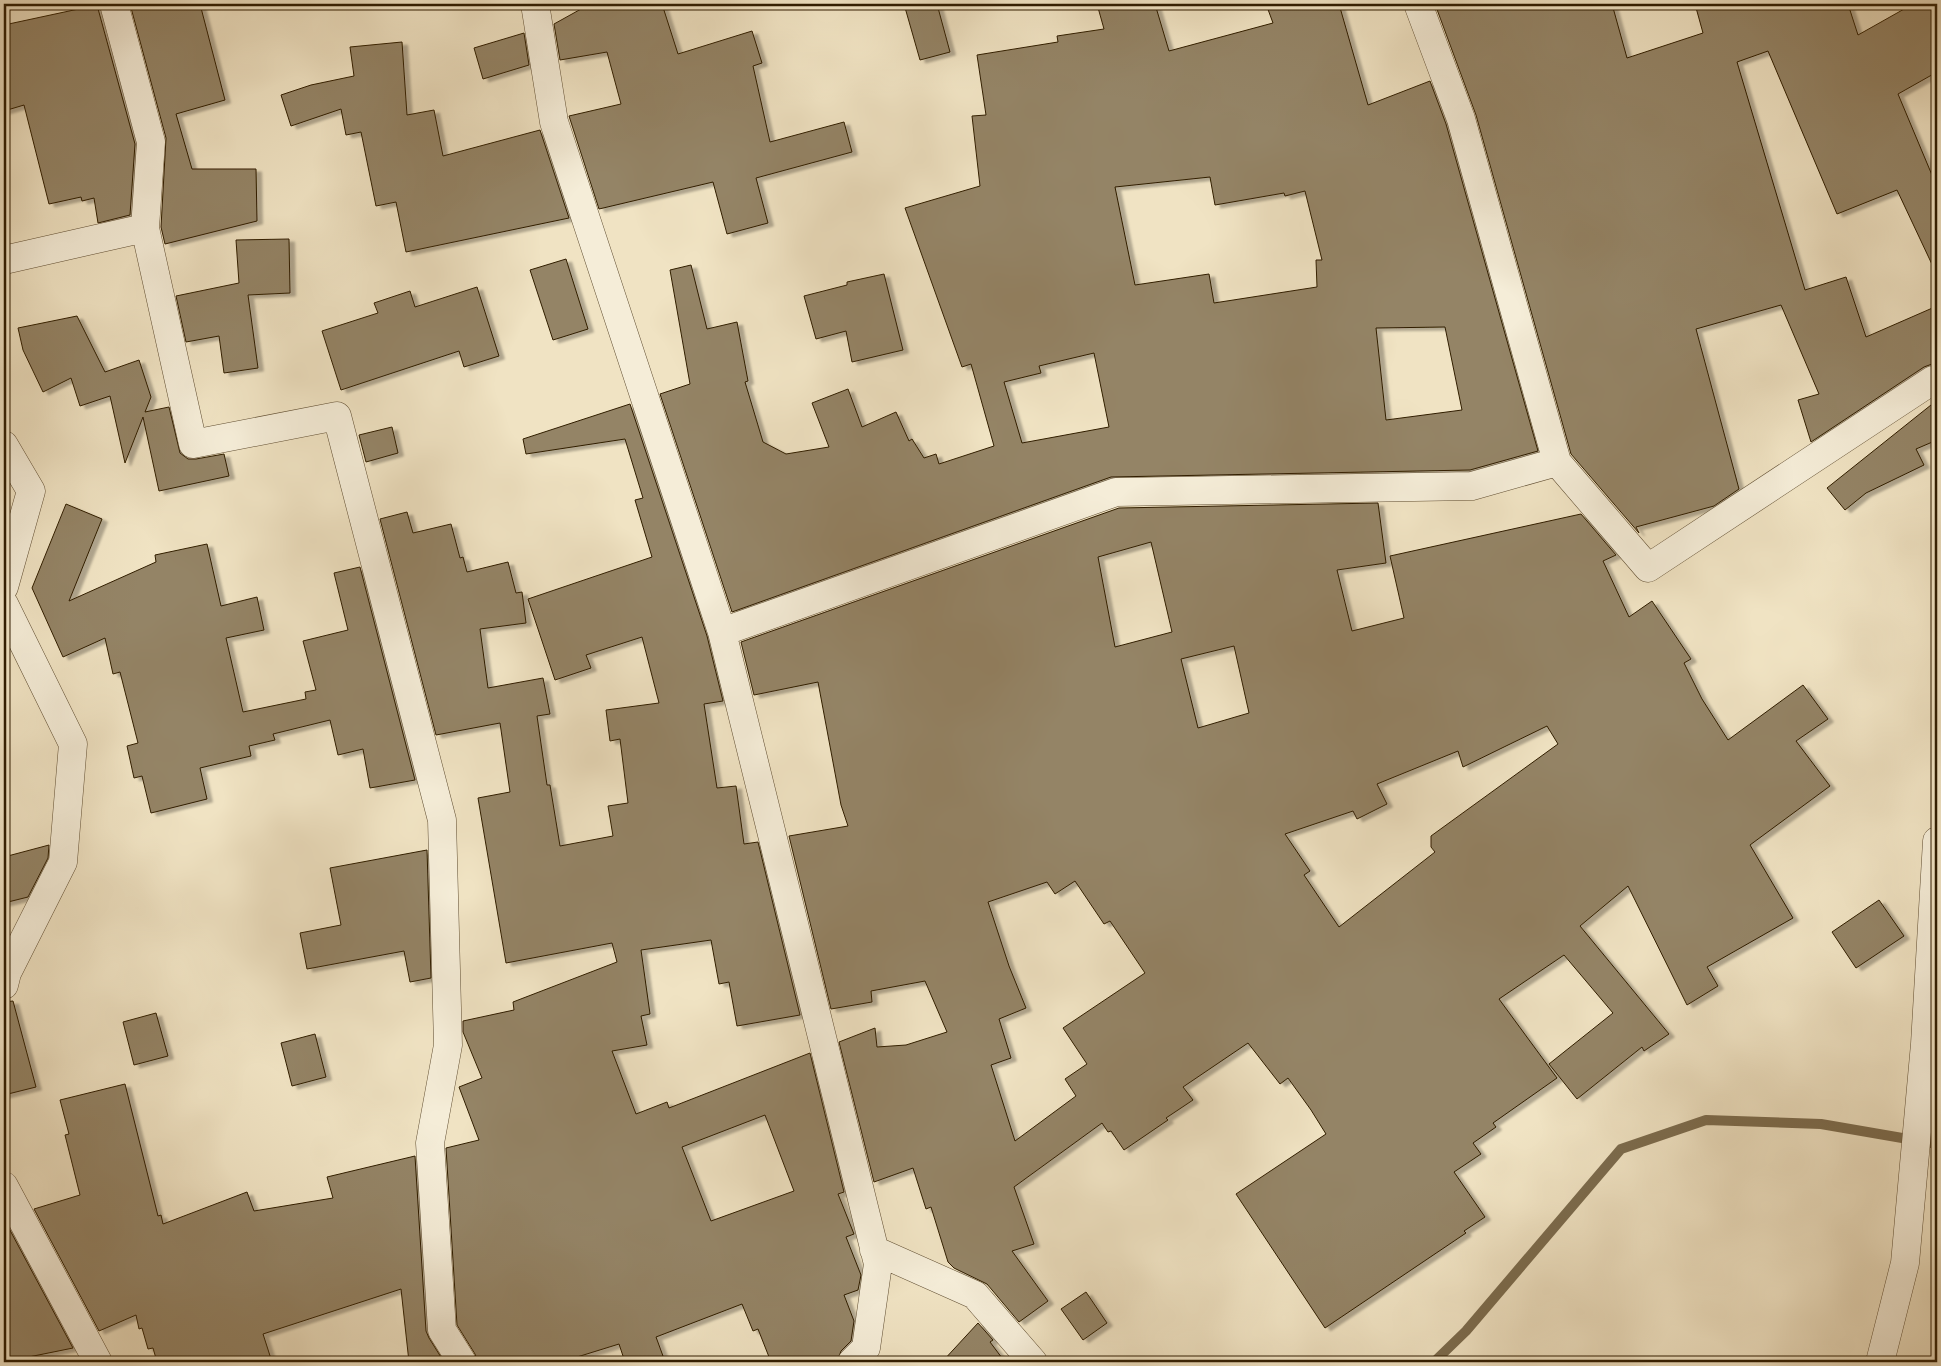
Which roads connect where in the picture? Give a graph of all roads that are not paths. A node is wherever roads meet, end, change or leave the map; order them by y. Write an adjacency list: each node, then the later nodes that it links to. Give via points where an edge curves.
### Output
1 (114, 4): 4 (street, via 151,142)
2 (535, 4): 11 (street, via 554,122)
3 (1418, 4): 8 (street, via 1461,119)
4 (145, 228): 5 (street); 17 (street, via 193,444 337,416 442,820 448,1045 430,1143 442,1330)
5 (4, 260)
6 (1937, 386): 8 (street, via 1933,380 1648,568)
7 (4, 445): 9 (street, via 31,491)
8 (1557, 462): 11 (street, via 1472,486 1116,492)
9 (4, 587)
10 (4, 604): 13 (street, via 73,744 63,862)
11 (722, 632): 15 (street)
12 (1937, 842): 20 (street, via 1925,1044 1905,1263)
13 (5, 978)
14 (4, 1186): 16 (street)
15 (874, 1250): 18 (street, via 878,1264 866,1348); 19 (street, via 975,1295)
16 (98, 1362)
17 (462, 1362)
18 (852, 1362)
19 (1033, 1362)
20 (1880, 1362)

